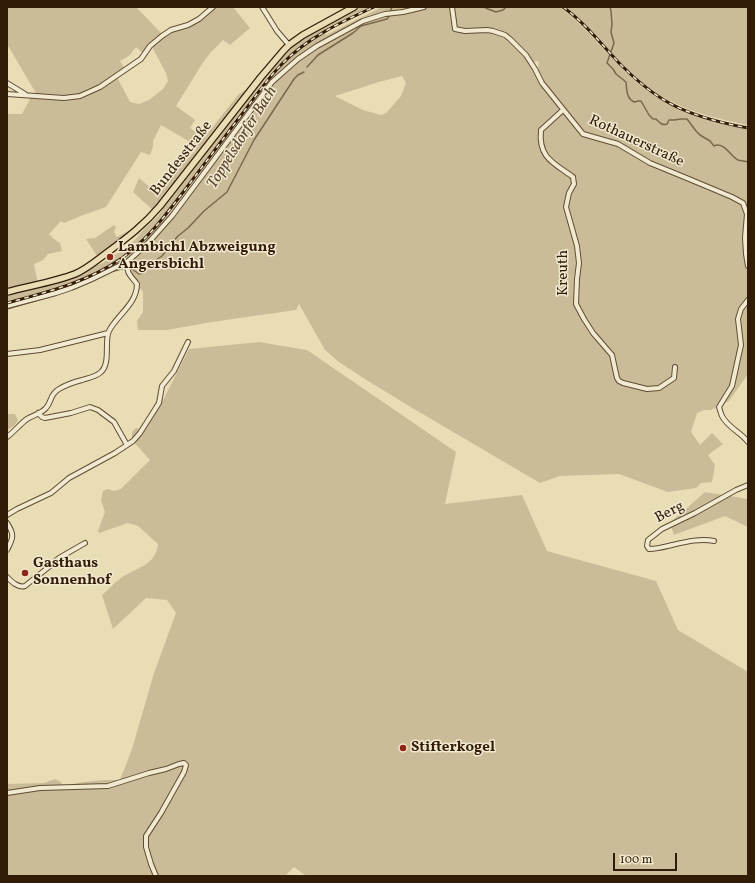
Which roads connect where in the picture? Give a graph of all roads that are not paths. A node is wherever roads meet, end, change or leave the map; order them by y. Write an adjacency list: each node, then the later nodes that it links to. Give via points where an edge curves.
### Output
1 (213, 7): 9 (street, via 199,19 162,36 150,46 138,62 100,87 80,96 64,98)
2 (262, 7): 6 (street)
3 (354, 7): 6 (main road, Bundesstraße)
4 (424, 7): 12 (street, via 387,13 363,21 317,46 279,75 172,216)
5 (452, 7): 10 (street, Rothauerstraße, via 455,29 493,31 510,39 526,55 542,83)
6 (289, 45): 14 (main road, Bundesstraße, via 160,206 136,231 79,272)
7 (7, 83): 9 (street)
8 (7, 94): 9 (street)
9 (27, 95)
10 (563, 110): 11 (street, Rothauerstraße, via 583,134 618,144 650,163 743,203 747,214 745,238); 20 (street, Kreuth, via 541,130 540,136 546,156 573,177 574,184 566,207 579,263 576,304 593,333 612,355 619,381 647,388 659,388 674,378)
11 (748, 260): 13 (street, Rothauerstraße)
12 (127, 262): 16 (street, via 71,288); 17 (street, via 128,273 137,284 136,291)
13 (748, 266)
14 (7, 292)
15 (748, 300): 23 (street, via 738,319 741,345 732,386 719,407 721,416)
16 (7, 306)
17 (108, 333): 19 (street, via 40,350); 21 (street, via 106,364 102,372 58,390 52,394 47,407)
18 (188, 342): 24 (street, via 174,371 162,386 159,403 140,433)
19 (7, 354)
20 (675, 367)
21 (38, 414): 22 (street, via 24,421); 24 (street, via 45,418 88,407 94,408 114,422)
22 (7, 438)
23 (748, 442)
24 (127, 445): 26 (street, via 69,478 51,493)
25 (748, 485): 28 (street, Berg, via 662,529 648,540 647,546 654,549 686,542)
26 (7, 515)
27 (7, 523): 30 (street, via 13,538)
28 (714, 541)
29 (85, 543): 31 (street, via 59,558 25,586 20,587)
30 (7, 550)
31 (7, 577)
32 (7, 793): 33 (street, via 40,788 108,786 184,763 184,772 146,836 146,847)
33 (156, 876)

